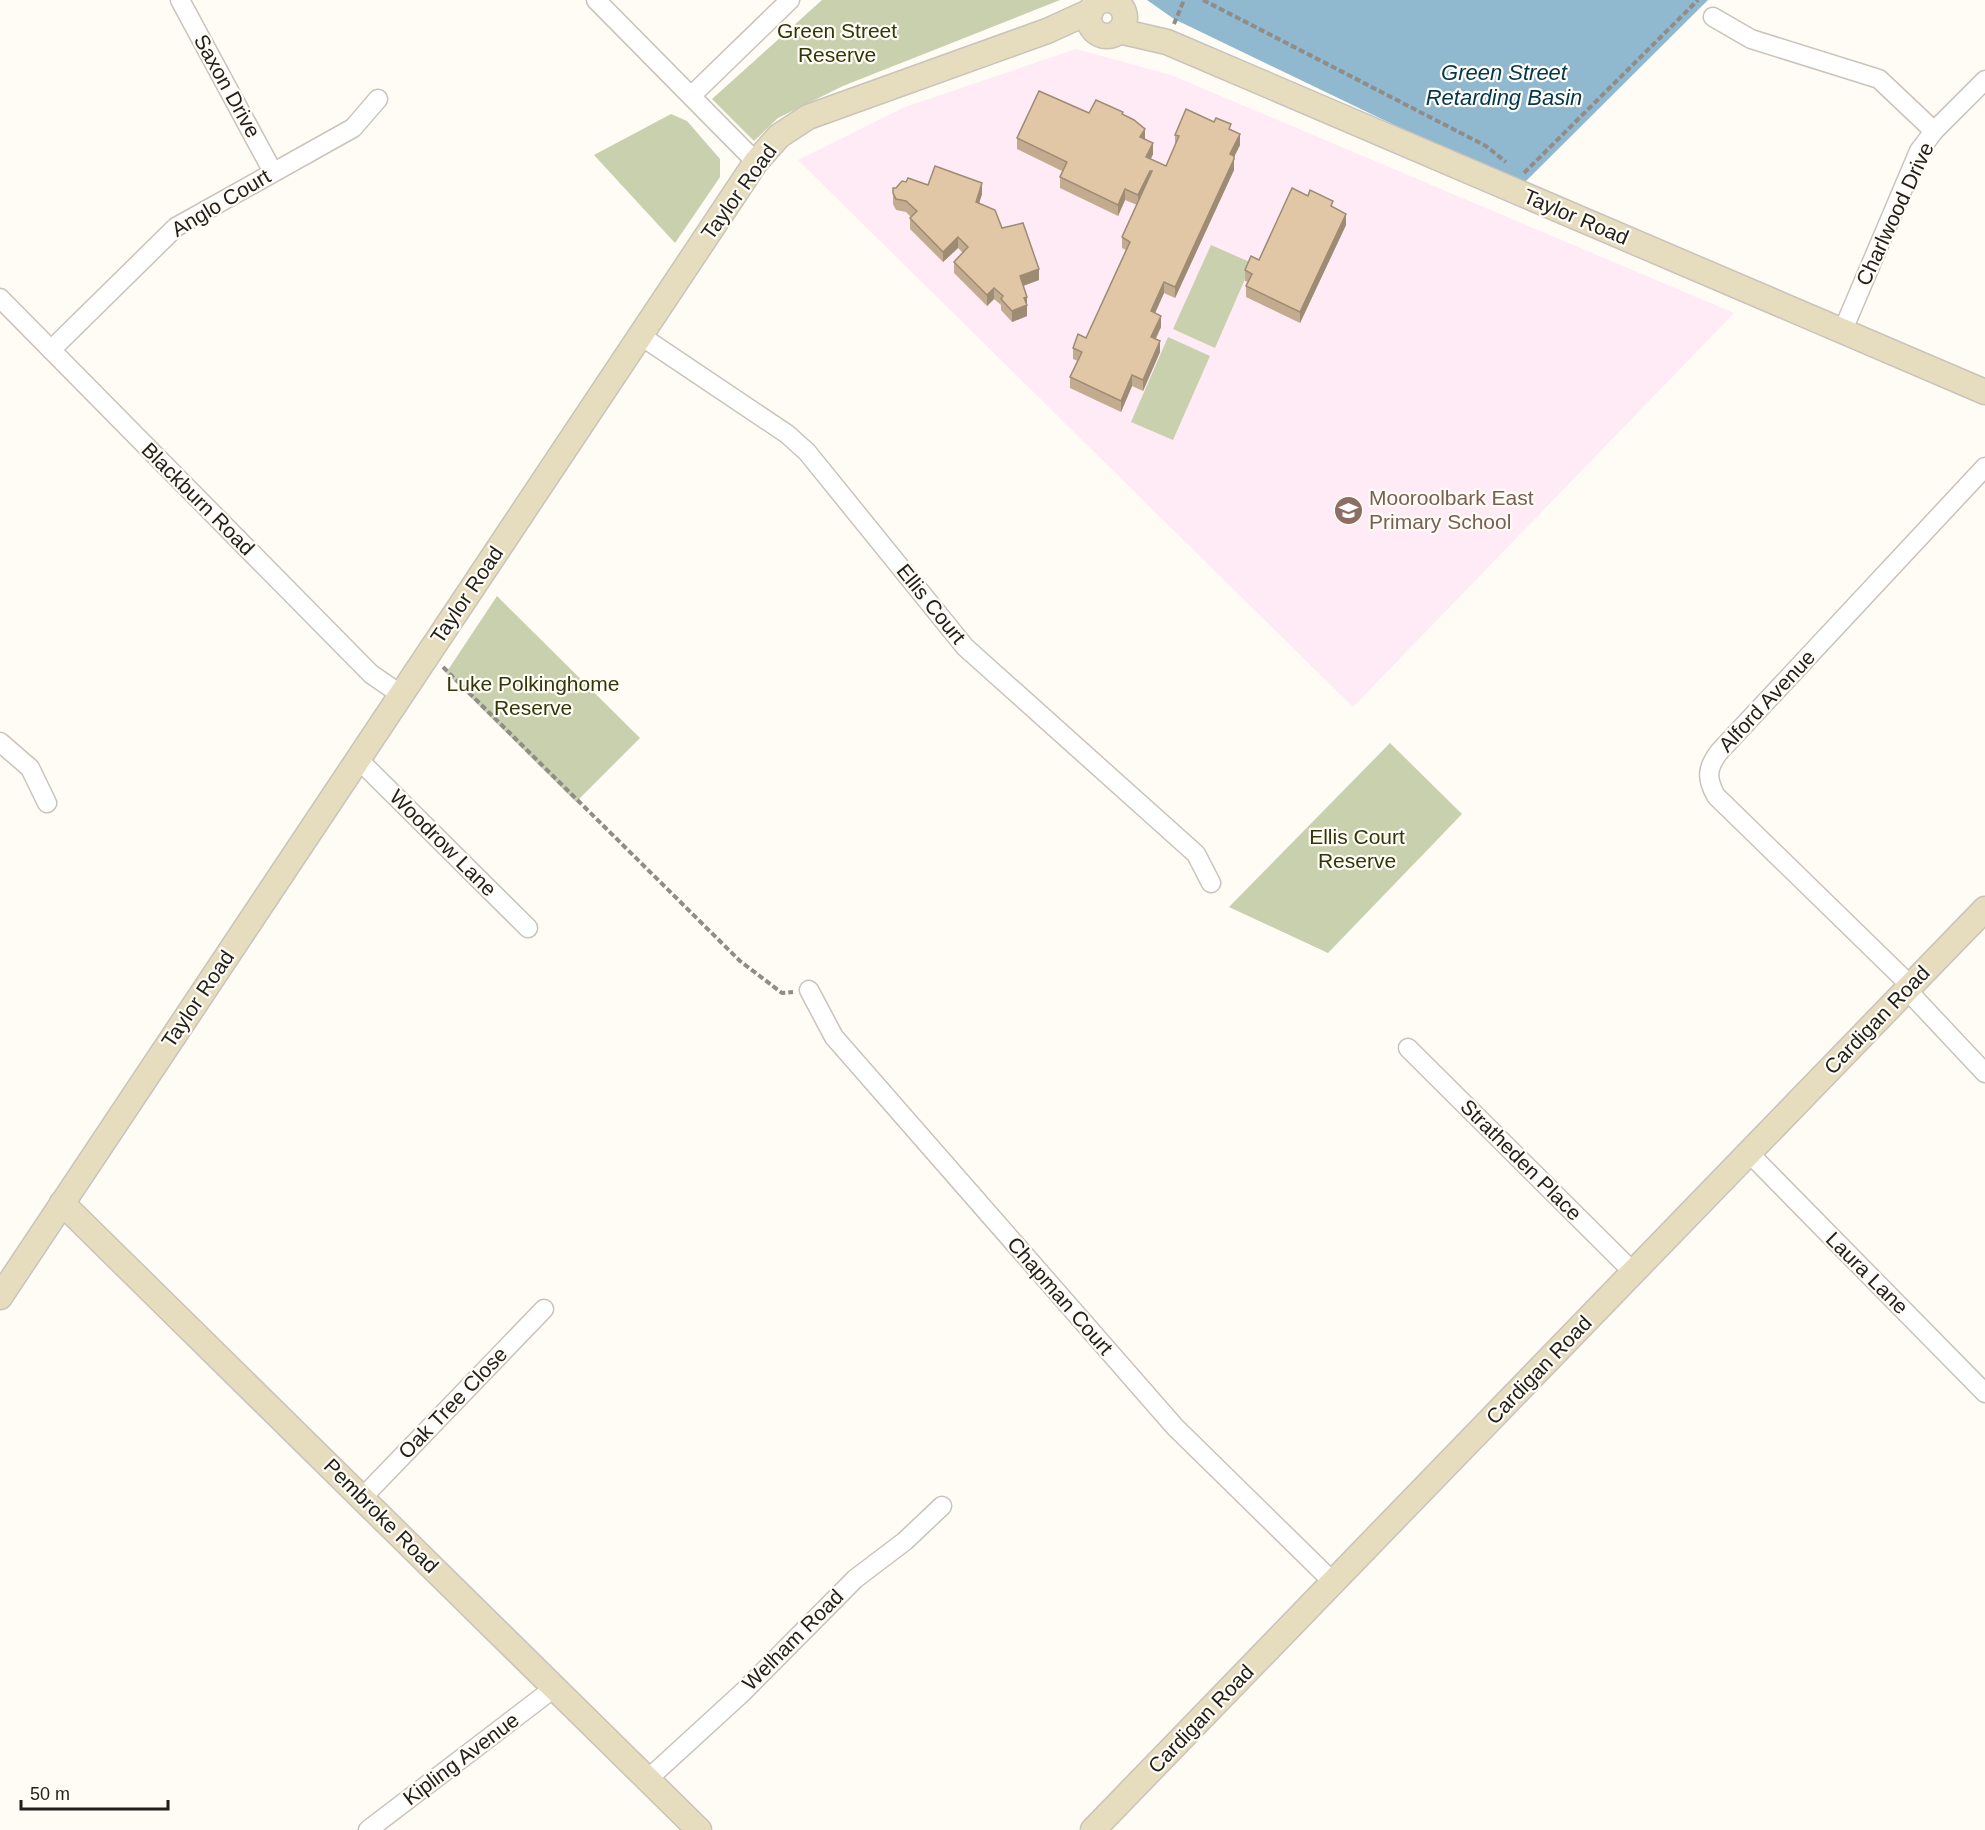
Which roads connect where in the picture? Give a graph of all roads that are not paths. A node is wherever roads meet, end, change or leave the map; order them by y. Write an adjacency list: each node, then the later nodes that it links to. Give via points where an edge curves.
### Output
1 (180, 0): 11 (street, Saxon Drive)
2 (596, 0): 7 (street)
3 (790, 0): 7 (street)
4 (1107, 12): 10 (street, Taylor Road, via 808,117 779,136); 13 (street, Taylor Road, via 1542,204)
5 (1713, 17): 9 (street, via 1751,39 1879,79)
6 (1985, 80): 9 (street, Charlwood Drive)
7 (691, 96): 10 (street)
8 (378, 99): 11 (street, Anglo Court, via 353,128)
9 (1934, 131): 13 (street, Charlwood Drive, via 1919,151)
10 (756, 162): 14 (street, Taylor Road)
11 (273, 171): 15 (street, Anglo Court, via 176,227)
12 (0, 298): 15 (street, Blackburn Road)
13 (1843, 330): 16 (street, Taylor Road)
14 (641, 336): 18 (street, Taylor Road); 22 (street, Ellis Court, via 787,434 807,452 965,647 1196,854)
15 (51, 350): 18 (street, Blackburn Road, via 371,674)
16 (1985, 392)
17 (1985, 467): 25 (street, Alford Avenue, via 1719,752 1707,775 1716,796)
18 (400, 694): 20 (street, Taylor Road)
19 (0, 742): 21 (street, via 30,768)
20 (358, 759): 24 (street, Woodrow Lane); 30 (street, Taylor Road)
21 (47, 803)
22 (1211, 883)
23 (1985, 909): 25 (street, Cardigan Road)
24 (528, 928)
25 (1909, 988): 28 (street); 29 (street, Cardigan Road)
26 (809, 990): 37 (street, Chapman Court, via 834,1036 1174,1427)
27 (1408, 1048): 31 (street, Stratheden Place)
28 (1985, 1073)
29 (1749, 1153): 31 (street, Cardigan Road); 34 (street, Laura Lane)
30 (62, 1203): 32 (street, Taylor Road); 35 (street, Pembroke Road)
31 (1634, 1273): 37 (street, Cardigan Road)
32 (0, 1297)
33 (544, 1309): 35 (street, Oak Tree Close)
34 (1985, 1393)
35 (362, 1498): 38 (street, Pembroke Road)
36 (942, 1506): 39 (street, Welham Road, via 905,1541 855,1578 743,1692)
37 (1333, 1582): 42 (street, Cardigan Road)
38 (554, 1688): 39 (street, Pembroke Road); 40 (street, Kipling Avenue)
39 (648, 1779): 41 (street, Pembroke Road)
40 (368, 1830)
41 (699, 1830)
42 (1093, 1830)

